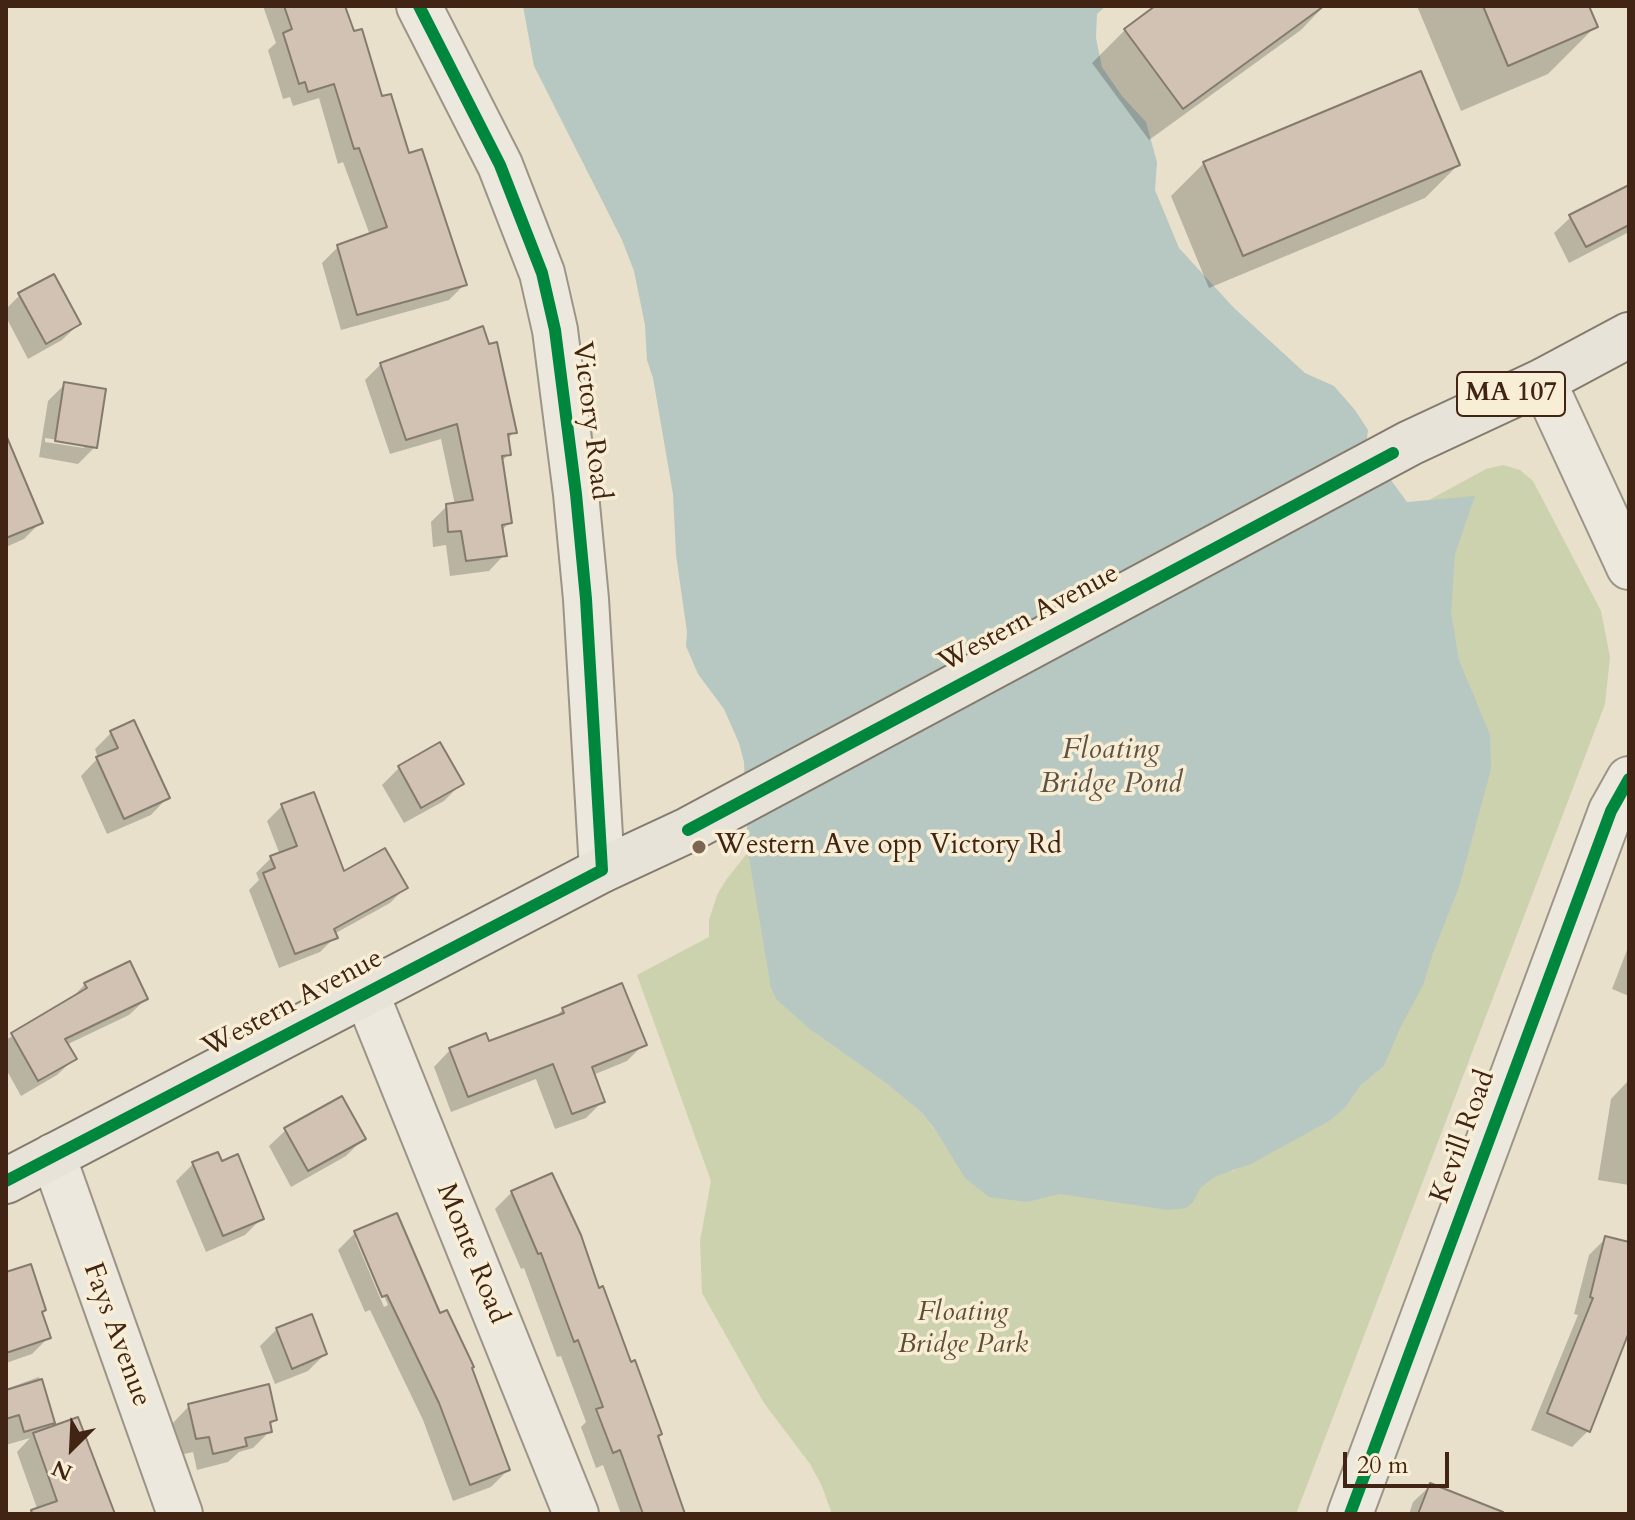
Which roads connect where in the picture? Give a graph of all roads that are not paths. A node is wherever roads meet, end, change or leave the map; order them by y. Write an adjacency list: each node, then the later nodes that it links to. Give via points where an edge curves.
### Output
1 (419, 6): 6 (street, Victory Road, via 500,165 542,273 555,330 586,599)
2 (1629, 335): 3 (main road, Western Avenue / MA 107)
3 (1543, 381): 4 (street); 6 (main road, Western Avenue / MA 107, via 1393,453 688,830)
4 (1629, 567)
5 (1629, 779): 12 (street, Kevill Road, via 1611,811)
6 (602, 870): 7 (main road, Western Avenue / MA 107)
7 (366, 993): 8 (main road, Western Avenue / MA 107); 11 (street, Monte Road)
8 (53, 1156): 9 (main road, Western Avenue / MA 107); 10 (street, Fays Avenue)
9 (6, 1181)
10 (180, 1514)
11 (576, 1514)
12 (1350, 1514)

